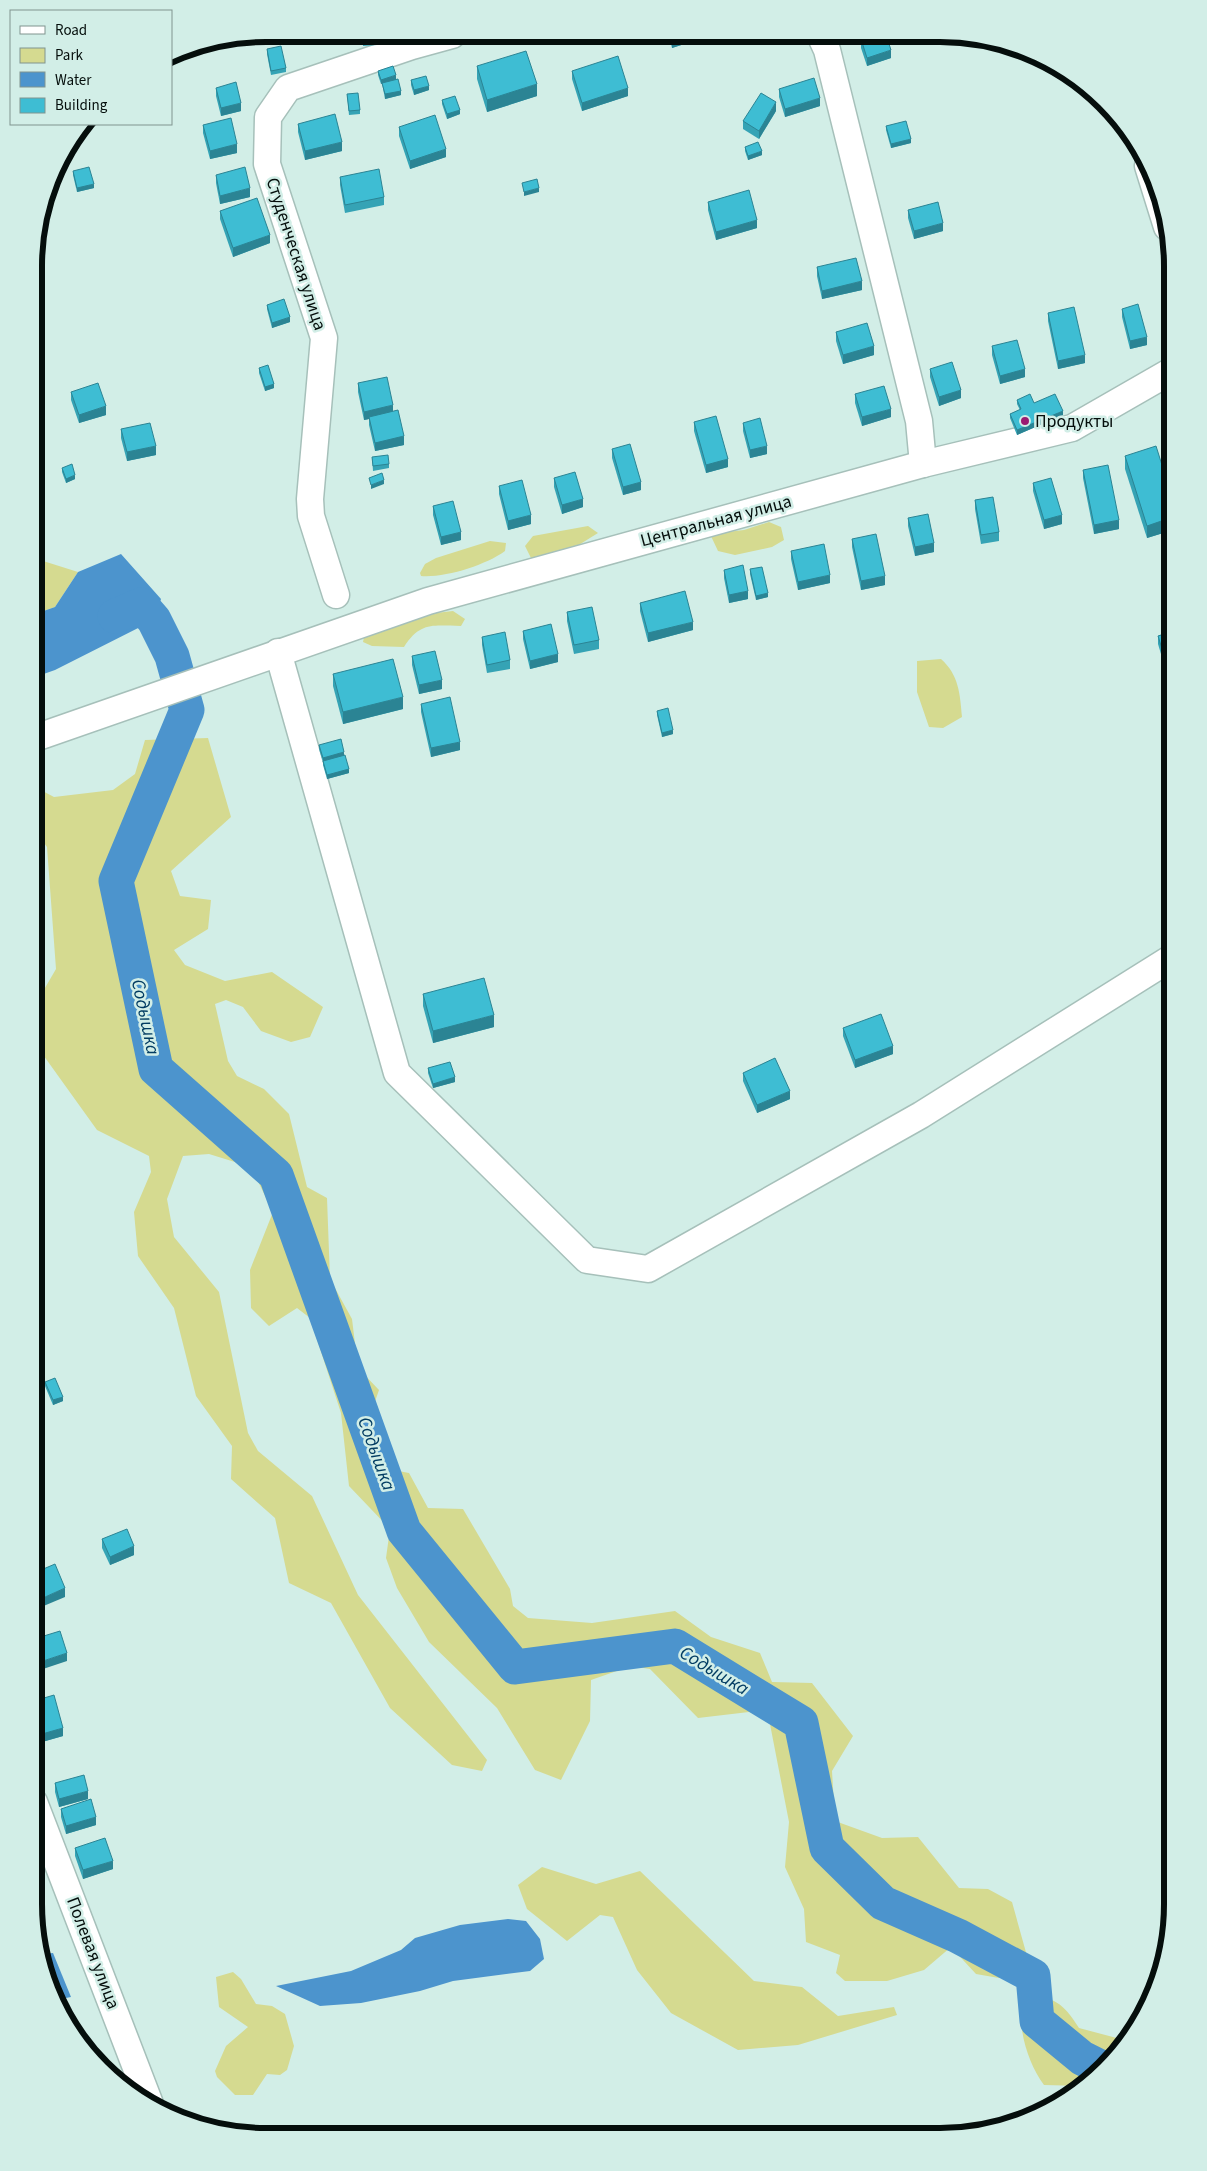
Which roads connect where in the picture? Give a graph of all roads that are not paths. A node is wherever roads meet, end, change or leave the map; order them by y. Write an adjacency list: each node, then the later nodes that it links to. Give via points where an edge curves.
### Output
1 (427, 42): 5 (street, Студенческая улица, via 288,88 268,117 267,164 324,338 310,499 311,516)
2 (823, 42): 4 (street, via 919,421)
3 (1164, 375): 4 (street, Центральная улица, via 1072,428)
4 (923, 464): 6 (street, Центральная улица, via 428,600)
5 (336, 595)
6 (278, 652): 7 (street, Центральная улица); 8 (street, via 397,1073 587,1260 648,1269 921,1115)
7 (42, 736)
8 (1164, 963)
9 (42, 1823): 10 (street, Полевая улица)
10 (146, 2093)

